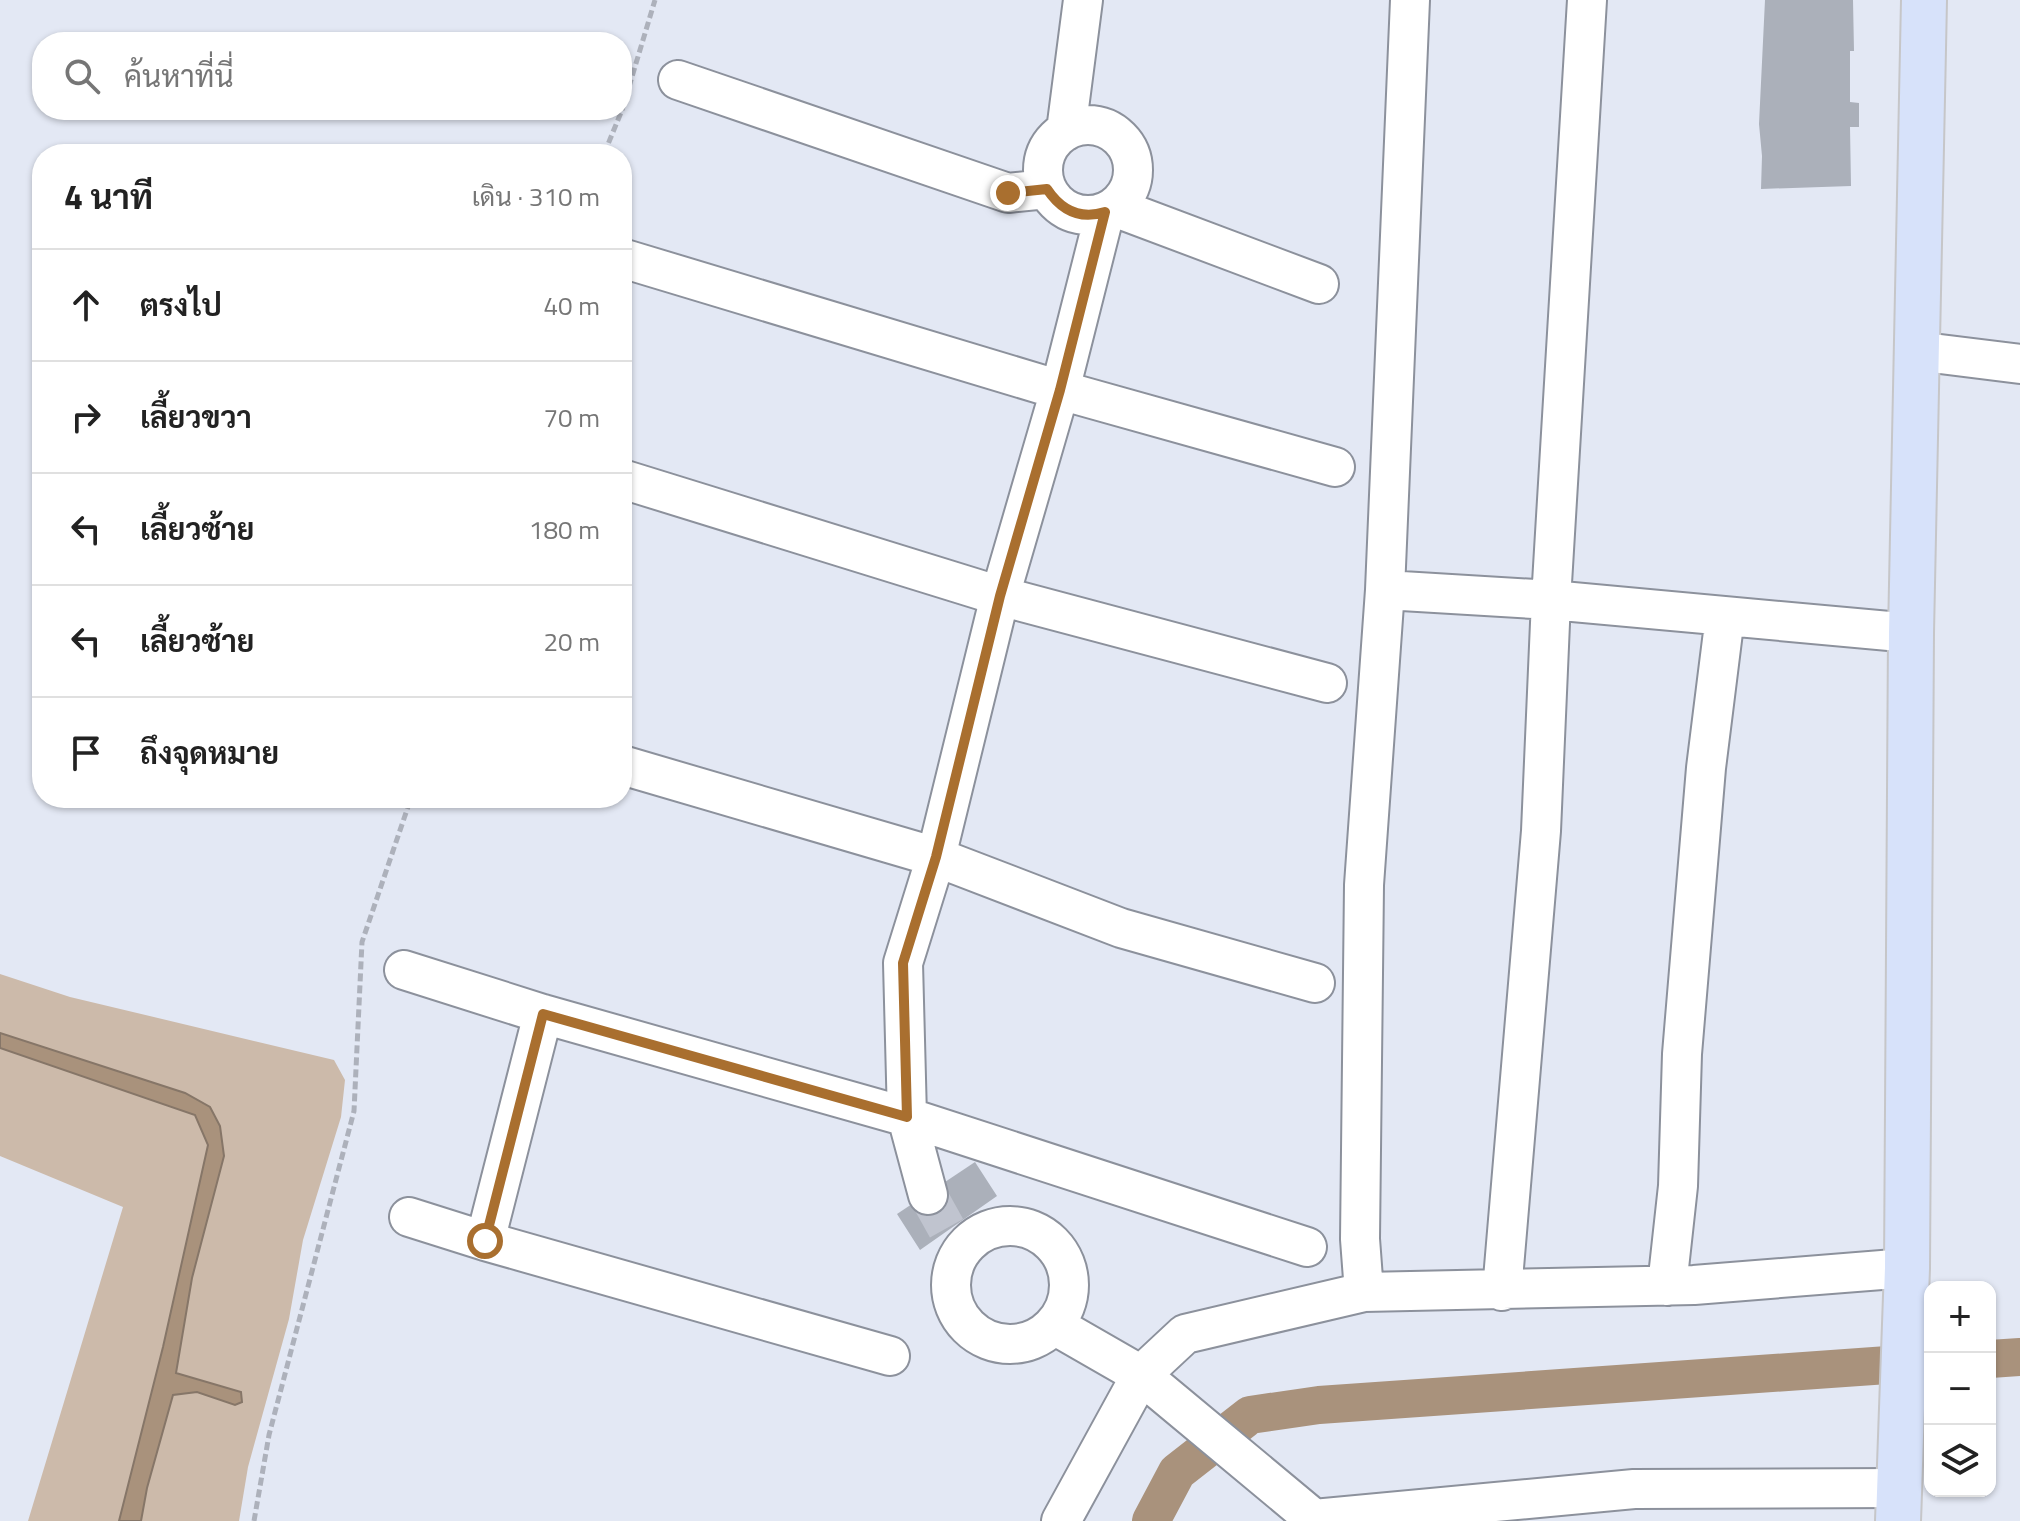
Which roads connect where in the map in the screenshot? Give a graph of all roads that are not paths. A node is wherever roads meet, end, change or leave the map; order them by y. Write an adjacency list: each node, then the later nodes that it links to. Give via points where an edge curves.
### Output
1 (1083, 0): 6 (street)
2 (1410, 0): 16 (street)
3 (1587, 0): 18 (street)
4 (1924, 0): 11 (main road)
5 (678, 80): 7 (street, via 1008,193)
6 (1066, 131): 7 (street, via 1047,150); 8 (street, via 1094,125 1119,137 1128,148 1134,176 1129,190)
7 (1047, 189): 8 (street, via 1055,201 1081,215)
8 (1110, 209): 10 (street); 13 (street)
9 (632, 261): 13 (street)
10 (1319, 284)
11 (1916, 351): 12 (street); 20 (main road)
12 (2020, 364)
13 (1060, 390): 14 (street); 17 (street)
14 (1335, 467)
15 (632, 482): 17 (street)
16 (1385, 590): 18 (street); 35 (street, via 1364,885)
17 (1000, 596): 21 (street); 23 (street)
18 (1551, 600): 19 (street); 34 (street, via 1541,831)
19 (1725, 616): 20 (street); 32 (street, via 1706,768)
20 (1911, 633): 33 (main road)
21 (1327, 683)
22 (632, 768): 23 (street)
23 (936, 857): 25 (street, via 1121,928); 27 (street, via 903,963)
24 (404, 970): 26 (street)
25 (1315, 983)
26 (543, 1014): 27 (street); 30 (street)
27 (907, 1117): 28 (street); 31 (street)
28 (928, 1195)
29 (409, 1217): 30 (street)
30 (485, 1241): 37 (street)
31 (1307, 1247)
32 (1667, 1286): 33 (street); 34 (street)
33 (1906, 1287): 39 (main road)
34 (1502, 1291): 35 (street)
35 (1364, 1292): 38 (street, via 1185,1334)
36 (1054, 1325): 36 (street, via 1070,1290 1068,1271 1047,1238 1010,1225 954,1241 951,1290 966,1325 1000,1344 1020,1344); 38 (street)
37 (890, 1356)
38 (1141, 1375): 40 (street); 41 (street)
39 (1899, 1494): 40 (street, via 1634,1489)
40 (1313, 1520)
41 (1061, 1521)

